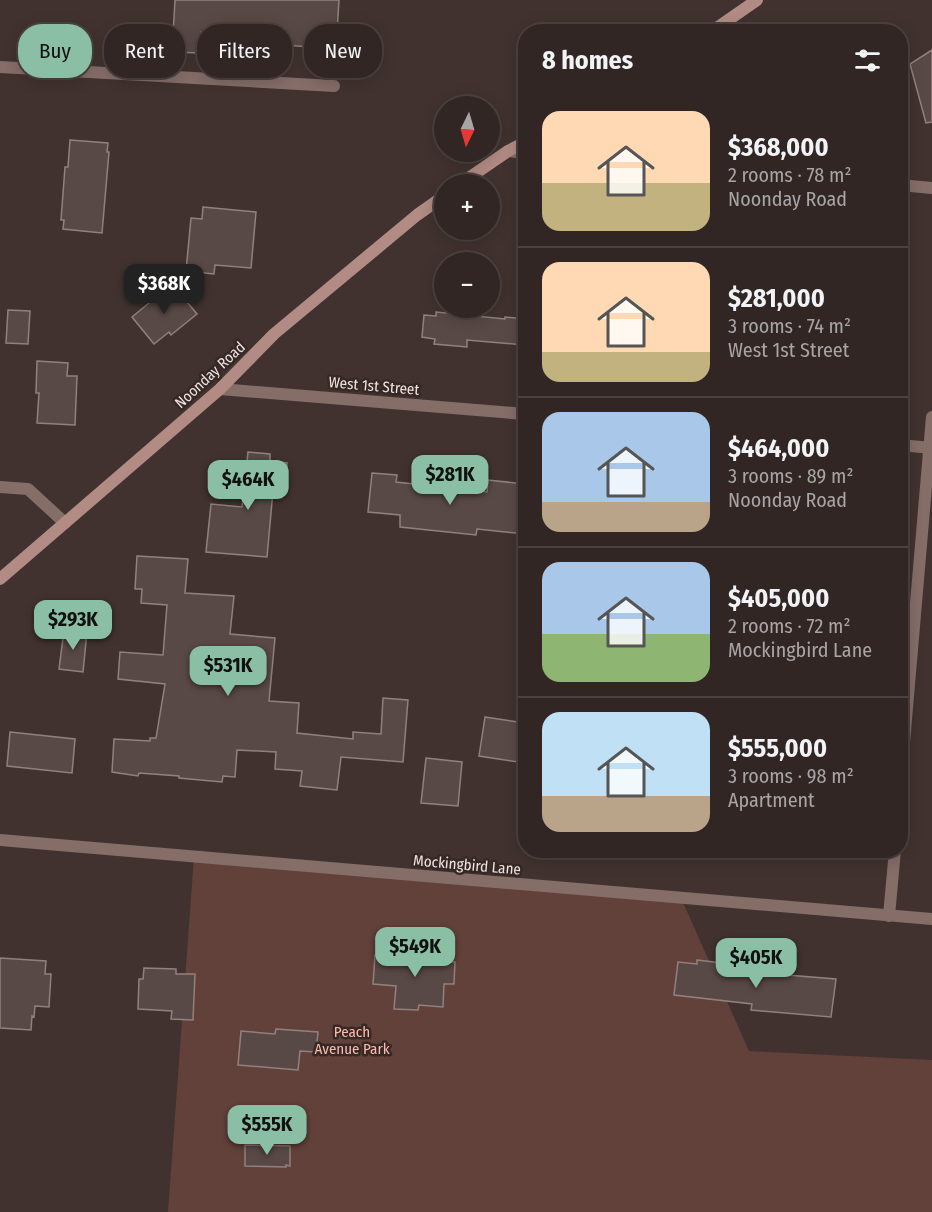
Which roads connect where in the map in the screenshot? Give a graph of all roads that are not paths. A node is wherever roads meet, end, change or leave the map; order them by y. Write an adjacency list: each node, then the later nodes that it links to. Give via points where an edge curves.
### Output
1 (758, 0): 2 (street)
2 (723, 24)
3 (0, 67): 4 (street)
4 (334, 86)
5 (518, 146): 6 (street)
6 (508, 151): 7 (street); 8 (street)
7 (518, 152)
8 (475, 174)
9 (908, 186): 10 (street)
10 (932, 188)
11 (434, 203): 12 (street, Noonday Road, via 274,334)
12 (220, 389): 13 (street, West 1st Street); 18 (street, Noonday Road)
13 (518, 413)
14 (932, 417): 16 (street)
15 (908, 446): 16 (street)
16 (931, 448): 20 (street)
17 (0, 487): 18 (street, via 28,489)
18 (65, 523): 19 (street, Noonday Road)
19 (0, 579)
20 (908, 701)
21 (0, 840): 23 (street, Mockingbird Lane)
22 (894, 858): 23 (street)
23 (889, 916): 24 (street, Mockingbird Lane)
24 (932, 919)

